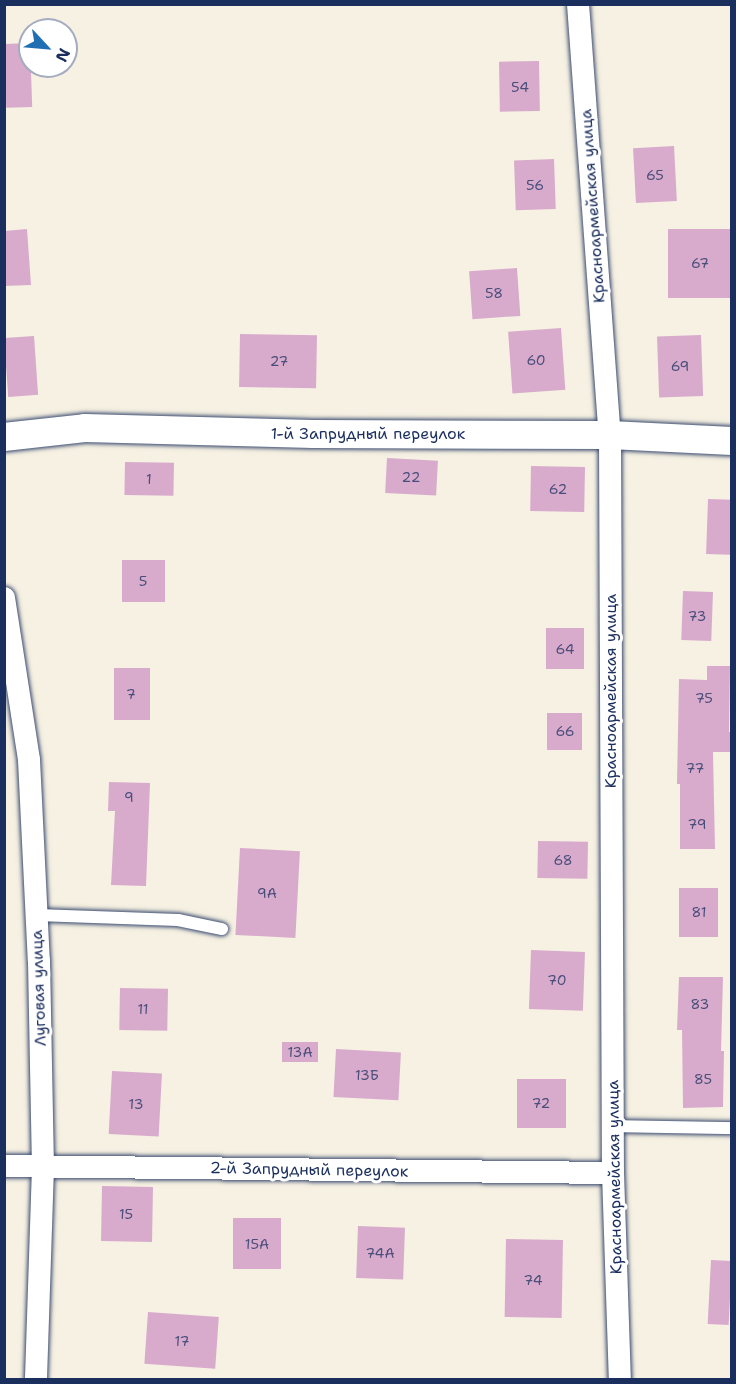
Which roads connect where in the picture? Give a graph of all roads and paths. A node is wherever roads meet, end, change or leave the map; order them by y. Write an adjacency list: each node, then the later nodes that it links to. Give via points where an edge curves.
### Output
1 (578, 4): 2 (street, Красноармейская улица)
2 (610, 435): 3 (street, 1-й Запрудный переулок, via 85,428); 4 (street, 1-й Запрудный переулок); 8 (street, Красноармейская улица)
3 (4, 437)
4 (732, 441)
5 (4, 598): 6 (street, Луговая улица, via 29,760)
6 (37, 915): 7 (lane, via 178,920); 11 (street, Луговая улица)
7 (222, 929)
8 (613, 1126): 9 (lane); 12 (street, Красноармейская улица)
9 (732, 1128)
10 (4, 1166): 11 (street, 2-й Запрудный переулок)
11 (43, 1167): 12 (street, 2-й Запрудный переулок); 13 (street, Луговая улица)
12 (613, 1173): 14 (street, Красноармейская улица)
13 (36, 1380)
14 (620, 1380)

